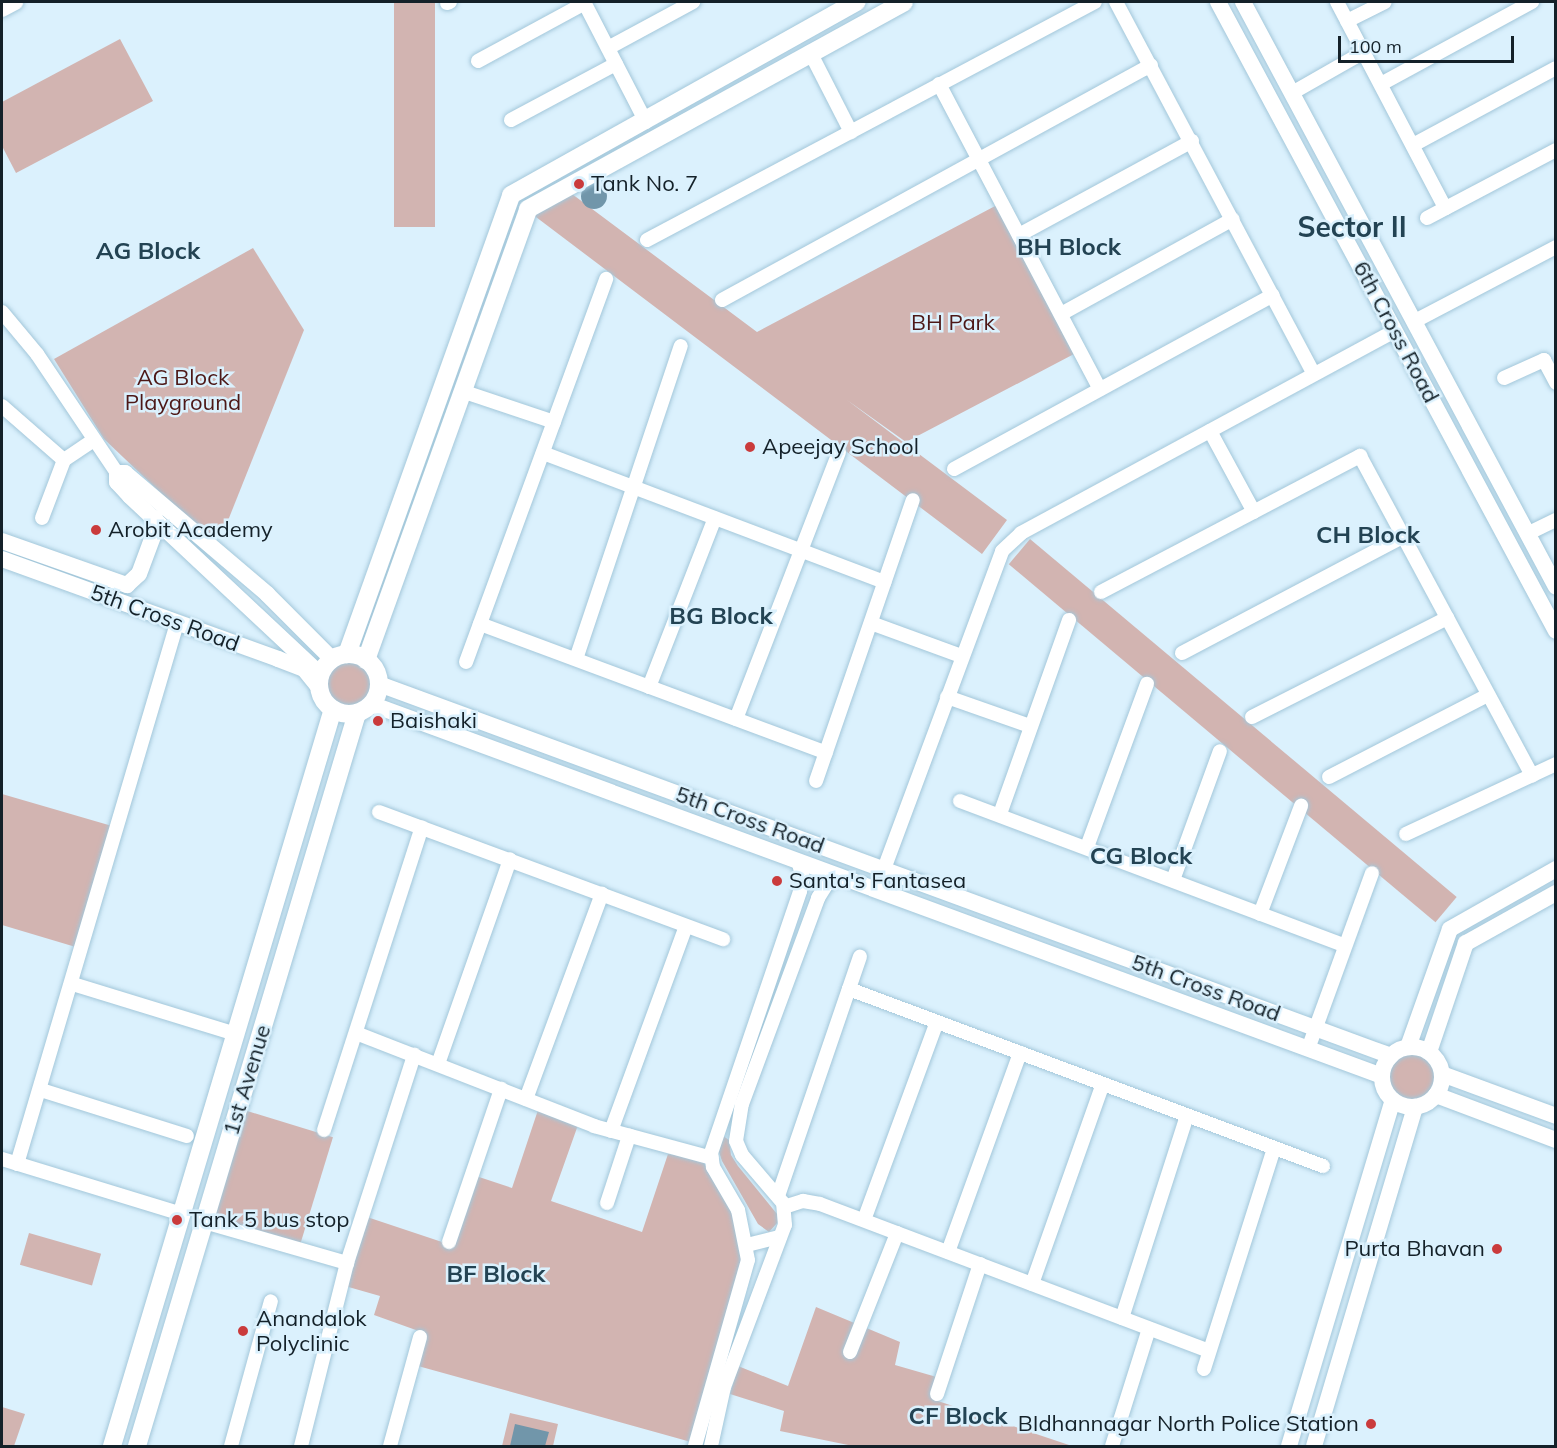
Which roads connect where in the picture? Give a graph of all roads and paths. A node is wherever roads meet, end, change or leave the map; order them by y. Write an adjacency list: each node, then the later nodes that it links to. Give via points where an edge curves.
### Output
1 (15, 2): 13 (street)
2 (584, 2): 15 (street); 18 (street)
3 (693, 2): 15 (street)
4 (857, 2): 20 (main road)
5 (904, 2): 16 (main road)
6 (1095, 2): 24 (street)
7 (1116, 2): 21 (street)
8 (1218, 2): 34 (street, 6th Cross Road)
9 (1243, 2): 26 (street, 6th Cross Road)
10 (1337, 2): 14 (street)
11 (1385, 2): 14 (street)
12 (1532, 2): 25 (street)
13 (2, 9)
14 (1347, 21): 17 (street)
15 (608, 48): 19 (street)
16 (810, 52): 23 (main road); 29 (street)
17 (1364, 52): 25 (street); 26 (street)
18 (478, 61)
19 (616, 64): 27 (street); 28 (street)
20 (747, 65): 23 (main road); 28 (main road)
21 (1151, 65): 30 (street); 35 (street)
22 (1556, 68): 31 (street)
23 (756, 82): 46 (main road, via 528,209)
24 (939, 84): 29 (street); 35 (street)
25 (1381, 84): 31 (street)
26 (1292, 93): 32 (street, 6th Cross Road)
27 (512, 120)
28 (646, 122): 45 (main road, via 511,195)
29 (851, 132): 40 (street)
30 (1192, 141): 38 (street); 39 (street)
31 (1413, 145): 36 (street)
32 (1322, 148): 34 (street); 42 (street, 6th Cross Road)
33 (1556, 150): 36 (street)
34 (1302, 158): 44 (street, 6th Cross Road)
35 (979, 160): 39 (street); 48 (street)
36 (1445, 208): 37 (street)
37 (1427, 218)
38 (1233, 219): 47 (street); 50 (street)
39 (1019, 235): 50 (street)
40 (647, 240)
41 (1556, 247): 51 (street)
42 (1386, 269): 44 (street); 51 (street, 6th Cross Road)
43 (606, 279): 63 (street)
44 (1368, 280): 52 (street, 6th Cross Road)
45 (480, 285): 46 (main road); 97 (main road)
46 (498, 292): 61 (main road)
47 (1273, 295): 55 (street); 60 (street)
48 (722, 300)
49 (2, 312): 65 (street, via 38,354)
50 (1060, 314): 60 (street)
51 (1415, 321): 56 (street, 6th Cross Road)
52 (1395, 331): 55 (street); 59 (street, 6th Cross Road)
53 (681, 346): 72 (street)
54 (1550, 357): 57 (street); 58 (street)
55 (1314, 374): 64 (street)
56 (1444, 376): 59 (street); 71 (street, 6th Cross Road)
57 (1504, 378)
58 (1556, 383)
59 (1425, 386): 73 (street, 6th Cross Road)
60 (1100, 389): 69 (street)
61 (462, 391): 63 (street); 99 (main road)
62 (2, 406): 68 (street)
63 (554, 422): 67 (street)
64 (1210, 431): 75 (street); 96 (street, via 1021,533 1002,550)
65 (94, 440): 68 (street); 70 (street)
66 (839, 452): 83 (street)
67 (543, 453): 72 (street); 93 (street)
68 (63, 460): 76 (street)
69 (954, 469)
70 (117, 473): 77 (street, 5th Cross Road, via 117,482); 97 (street, via 125,473)
71 (1503, 485): 73 (street); 80 (street, 6th Cross Road)
72 (630, 488): 78 (street); 98 (street)
73 (1484, 497): 88 (street, 6th Cross Road)
74 (913, 500): 85 (street)
75 (1254, 512): 81 (street, via 1360,456); 87 (street)
76 (42, 518)
77 (155, 518): 82 (street, 5th Cross Road, via 155,531 139,574 127,585); 101 (street, 5th Cross Road)
78 (715, 518): 83 (street); 104 (street)
79 (1556, 520): 80 (street)
80 (1529, 534): 86 (street, 6th Cross Road)
81 (1404, 536): 89 (street); 95 (street)
82 (2, 541)
83 (803, 551): 85 (street); 110 (street)
84 (2, 559): 91 (street, 5th Cross Road)
85 (884, 582): 92 (street)
86 (1556, 587): 88 (street)
87 (1101, 592)
88 (1537, 597): 94 (street, 6th Cross Road)
89 (1446, 618): 105 (street); 109 (street)
90 (1069, 620): 111 (street)
91 (177, 623): 101 (street, 5th Cross Road, via 304,669); 141 (street)
92 (871, 623): 96 (street); 113 (street)
93 (480, 624): 98 (street); 100 (street)
94 (1556, 631)
95 (1182, 653)
96 (961, 656): 106 (street)
97 (340, 657): 99 (main road); 101 (main road)
98 (576, 659): 104 (street)
99 (366, 660): 102 (main road, via 375,670)
100 (466, 662)
101 (320, 682): 107 (main road)
102 (379, 684): 108 (main road); 127 (street, 5th Cross Road)
103 (1147, 684): 124 (street)
104 (649, 687): 110 (street)
105 (1488, 695): 115 (street); 116 (street)
106 (947, 697): 111 (street); 127 (street)
107 (333, 709): 108 (main road); 147 (main road)
108 (364, 709): 126 (street, 5th Cross Road); 183 (main road, 1st Avenue)
109 (1252, 717)
110 (736, 719): 113 (street)
111 (1030, 726): 121 (street)
112 (1220, 751): 131 (street)
113 (826, 753): 117 (street)
114 (1556, 764): 115 (street)
115 (1532, 776): 123 (street)
116 (1329, 777)
117 (816, 782)
118 (960, 801): 121 (street)
119 (1301, 806): 135 (street)
120 (379, 812): 122 (street)
121 (1000, 814): 124 (street)
122 (422, 827): 125 (street); 148 (street)
123 (1406, 834)
124 (1087, 847): 131 (street)
125 (510, 859): 133 (street); 155 (street)
126 (798, 861): 130 (street, 5th Cross Road); 143 (street, via 800,891)
127 (884, 869): 134 (street, 5th Cross Road)
128 (1556, 869): 149 (street, via 1450,929)
129 (1372, 873): 139 (street)
130 (840, 877): 136 (street, 5th Cross Road); 144 (street, via 826,885 818,898)
131 (1173, 880): 135 (street)
132 (1556, 892): 151 (street, via 1466,943)
133 (602, 894): 137 (street); 162 (street)
134 (976, 903): 136 (street); 146 (street, 5th Cross Road)
135 (1260, 914): 139 (street)
136 (968, 924): 150 (street, 5th Cross Road)
137 (686, 926): 138 (street); 169 (street)
138 (723, 939)
139 (1345, 946): 146 (street)
140 (860, 957): 142 (street)
141 (73, 984): 147 (street); 160 (street)
142 (849, 989): 145 (street); 179 (street)
143 (763, 998): 144 (street); 168 (street)
144 (779, 1004): 170 (street)
145 (937, 1022): 152 (street); 182 (street)
146 (1313, 1027): 150 (street); 154 (street, 5th Cross Road)
147 (236, 1034): 181 (main road)
148 (356, 1034): 153 (street); 167 (street)
149 (1408, 1047): 151 (street); 154 (street)
150 (1308, 1049): 157 (street, 5th Cross Road)
151 (1429, 1052): 156 (street)
152 (1020, 1053): 158 (street); 188 (street)
153 (414, 1055): 155 (street); 189 (street)
154 (1391, 1056): 157 (street)
155 (438, 1064): 159 (street)
156 (1442, 1074): 161 (street); 166 (street)
157 (1382, 1076): 163 (street)
158 (1103, 1084): 165 (street); 191 (street)
159 (501, 1089): 162 (street); 186 (street)
160 (41, 1090): 171 (street); 177 (street)
161 (1436, 1095): 164 (street); 173 (street)
162 (526, 1098): 169 (street)
163 (1393, 1100): 164 (street); 210 (street)
164 (1415, 1107): 211 (street)
165 (1187, 1116): 174 (street); 195 (street)
166 (1556, 1116)
167 (324, 1130)
168 (717, 1130): 170 (street); 175 (street)
169 (611, 1131): 172 (street)
170 (736, 1131): 179 (street, via 742,1155)
171 (187, 1136)
172 (629, 1136): 175 (street); 180 (street)
173 (1556, 1140)
174 (1274, 1148): 178 (street); 199 (street)
175 (712, 1158): 187 (street, via 738,1210)
176 (2, 1160): 177 (street)
177 (17, 1164): 181 (street)
178 (1323, 1166)
179 (781, 1201): 182 (street, via 803,1201); 185 (street, via 785,1225)
180 (608, 1203)
181 (182, 1214): 192 (main road)
182 (864, 1220): 184 (street)
183 (204, 1222): 189 (street); 193 (main road, 1st Avenue)
184 (897, 1233): 188 (street); 198 (street)
185 (780, 1237): 187 (street); 208 (street, via 724,1387)
186 (449, 1242)
187 (747, 1245): 207 (street, via 746,1273)
188 (948, 1252): 190 (street)
189 (348, 1263): 205 (street)
190 (980, 1264): 191 (street); 201 (street)
191 (1032, 1284): 195 (street)
192 (161, 1285): 193 (main road); 202 (main road)
193 (183, 1292): 203 (main road, 1st Avenue)
194 (271, 1301): 204 (street)
195 (1122, 1318): 196 (street)
196 (1149, 1329): 199 (street); 209 (street)
197 (420, 1337): 206 (street)
198 (850, 1352)
199 (1208, 1352): 200 (street)
200 (1204, 1369)
201 (937, 1394)
202 (112, 1446)
203 (137, 1446)
204 (231, 1446)
205 (301, 1446)
206 (390, 1446)
207 (695, 1446)
208 (711, 1446)
209 (1112, 1446)
210 (1289, 1446)
211 (1314, 1446)

